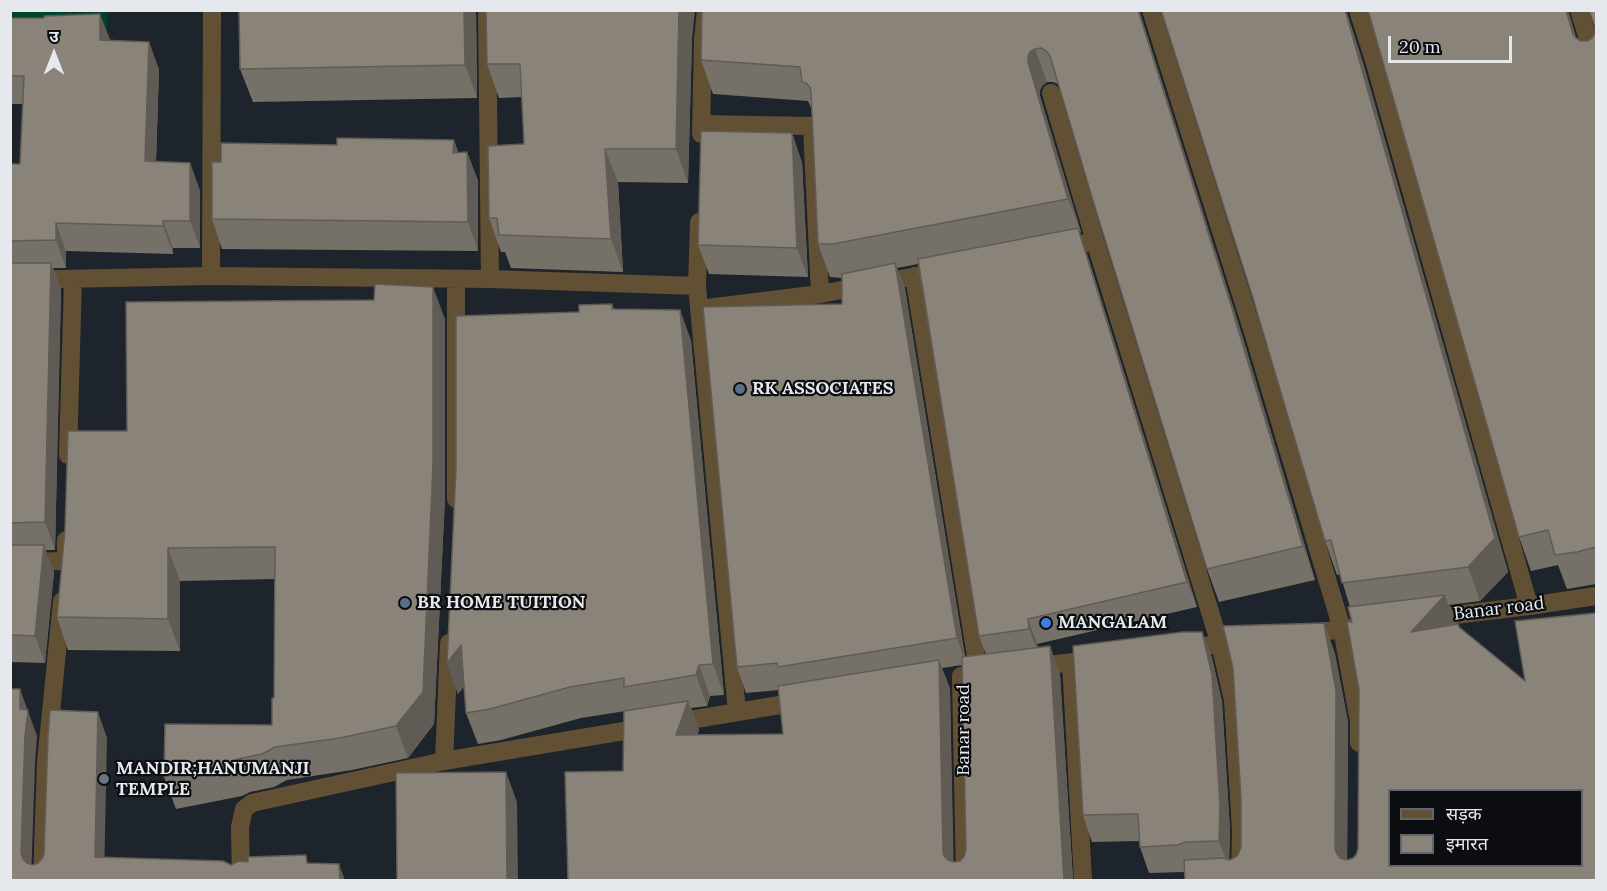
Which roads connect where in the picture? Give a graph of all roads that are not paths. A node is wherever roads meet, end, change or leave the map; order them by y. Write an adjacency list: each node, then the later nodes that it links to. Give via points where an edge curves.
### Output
1 (212, 10): 15 (street)
2 (487, 10): 18 (street)
3 (706, 10): 9 (street)
4 (1151, 10): 33 (street)
5 (1358, 10): 30 (street)
6 (1579, 10): 7 (street)
7 (1596, 64)
8 (1051, 93): 12 (street)
9 (701, 124): 10 (street); 22 (street, via 812,126)
10 (701, 147)
11 (699, 205): 21 (street)
12 (1095, 241): 13 (street); 37 (street)
13 (1049, 250)
14 (959, 268): 16 (street)
15 (211, 276): 17 (street); 20 (street)
16 (914, 276): 22 (street); 41 (street)
17 (456, 279): 18 (street); 25 (street)
18 (490, 279): 21 (street)
19 (10, 280): 20 (street)
20 (73, 280): 24 (street)
21 (697, 286): 23 (street)
22 (820, 294): 23 (street)
23 (699, 309): 43 (street)
24 (68, 467)
25 (455, 510)
26 (67, 526): 28 (street)
27 (10, 562): 28 (street)
28 (65, 573): 48 (street, via 46,763)
29 (1596, 596): 30 (street, Banar road)
30 (1528, 606): 31 (street, Banar road)
31 (1412, 620)
32 (1389, 623): 33 (street)
33 (1342, 629): 35 (street); 44 (street, via 1359,721)
34 (450, 630): 45 (street)
35 (1287, 636)
36 (1264, 639): 37 (street)
37 (1220, 644): 38 (street); 47 (street, via 1233,700)
38 (1162, 651)
39 (1117, 657): 40 (street, Banar road)
40 (1071, 663): 41 (street, Banar road); 51 (street)
41 (963, 676): 50 (street, Banar road)
42 (819, 699): 43 (street)
43 (737, 712): 45 (street)
44 (1359, 756)
45 (444, 761): 49 (street, via 252,803 244,809 240,826)
46 (1218, 879): 47 (street)
47 (1240, 879)
48 (42, 880)
49 (241, 880)
50 (965, 880)
51 (1083, 880)

